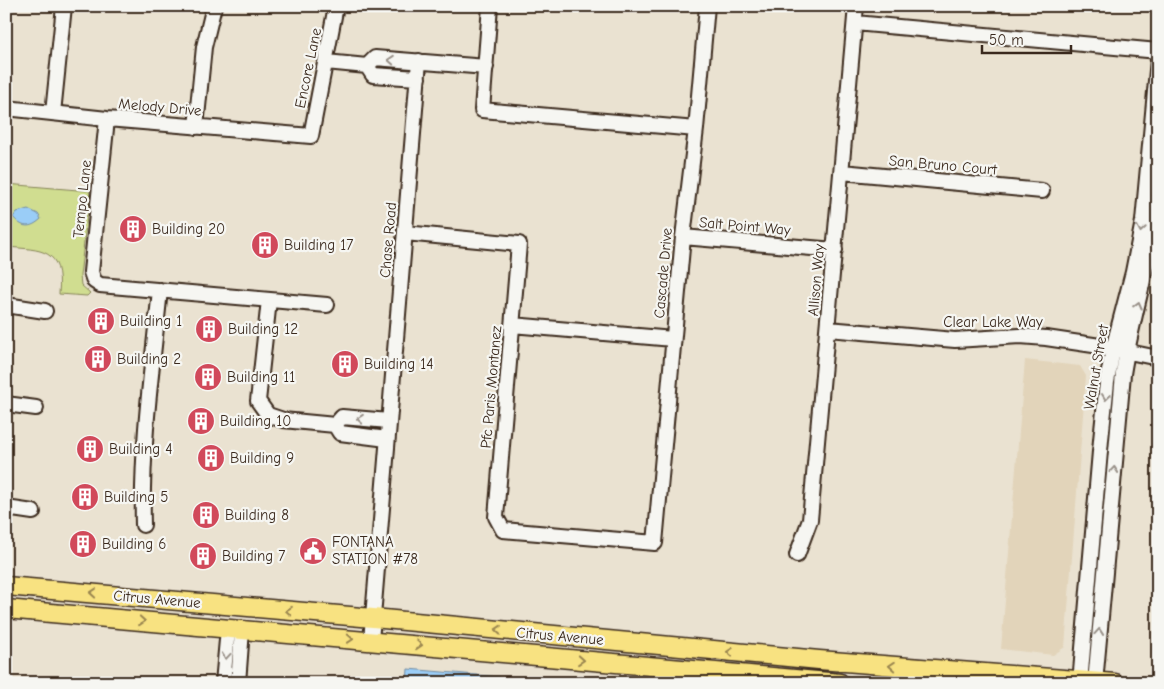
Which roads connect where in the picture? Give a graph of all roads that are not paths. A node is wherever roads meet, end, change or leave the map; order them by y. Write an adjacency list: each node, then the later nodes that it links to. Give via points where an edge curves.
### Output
1 (64, 6): 16 (street)
2 (214, 6): 18 (street, via 204,47)
3 (336, 6): 11 (street, Encore Lane)
4 (490, 6): 13 (street)
5 (707, 6): 19 (street, Cascade Drive)
6 (856, 6): 7 (street, Allison Way)
7 (855, 23): 8 (street); 21 (street, Allison Way)
8 (1158, 51)
9 (1158, 59): 35 (street, Walnut Street, one-way to 35, via 1143,221)
10 (419, 61): 12 (street, one-way to 12, via 374,58); 13 (street); 14 (street, Chase Road)
11 (326, 62): 12 (street); 20 (street, Encore Lane)
12 (367, 66): 14 (street, via 373,75)
13 (486, 67): 19 (street, via 482,110)
14 (418, 78): 24 (street, Chase Road)
15 (6, 108): 16 (street, Melody Drive)
16 (54, 113): 17 (street, Melody Drive)
17 (107, 119): 18 (street, Melody Drive); 27 (street, Tempo Lane, via 91,272 94,281 100,285)
18 (196, 127): 20 (street, Melody Drive)
19 (696, 129): 25 (street, Cascade Drive)
20 (311, 136)
21 (842, 172): 22 (street, San Bruno Court); 26 (street, Allison Way)
22 (1042, 191)
23 (1158, 201): 35 (street, Walnut Street, one-way to 23, via 1150,254)
24 (405, 233): 32 (street, Pfc Paris Montanez, via 519,244); 39 (street, Chase Road)
25 (682, 237): 26 (street, Salt Point Way); 34 (street, Cascade Drive)
26 (835, 250): 33 (street, Allison Way)
27 (160, 290): 28 (street); 44 (street, via 145,436)
28 (269, 300): 29 (street); 40 (street, via 258,402 268,414 283,420)
29 (327, 305)
30 (6, 306): 31 (street)
31 (45, 311)
32 (512, 325): 34 (street); 45 (street, Pfc Paris Montanez, via 496,517 503,530)
33 (828, 329): 35 (street, Clear Lake Way, via 955,340 1020,336); 46 (street, Allison Way, via 810,520)
34 (674, 338): 45 (street, Cascade Drive)
35 (1119, 350): 36 (street, Clear Lake Way); 52 (street, Walnut Street, via 1121,392)
36 (1158, 358)
37 (6, 404): 38 (street)
38 (36, 408)
39 (389, 421): 40 (street, one-way to 40, via 342,417); 41 (street, Chase Road)
40 (331, 425): 41 (street, via 340,433)
41 (388, 439): 49 (street, Chase Road)
42 (6, 508): 43 (street)
43 (33, 512)
44 (143, 525)
45 (655, 544)
46 (797, 555)
47 (6, 586): 49 (main road, Citrus Avenue, one-way to 47)
48 (6, 609): 50 (main road, Citrus Avenue, one-way to 50)
49 (373, 618): 51 (street, Chase Road); 52 (main road, Citrus Avenue, one-way to 49)
50 (235, 630): 51 (main road, Citrus Avenue, one-way to 51); 53 (street, one-way to 53); 54 (street)
51 (371, 641): 55 (main road, Citrus Avenue, one-way to 55)
52 (1088, 682): 56 (main road, Citrus Avenue)
53 (223, 683)
54 (238, 683)
55 (840, 683)
56 (1115, 683)

